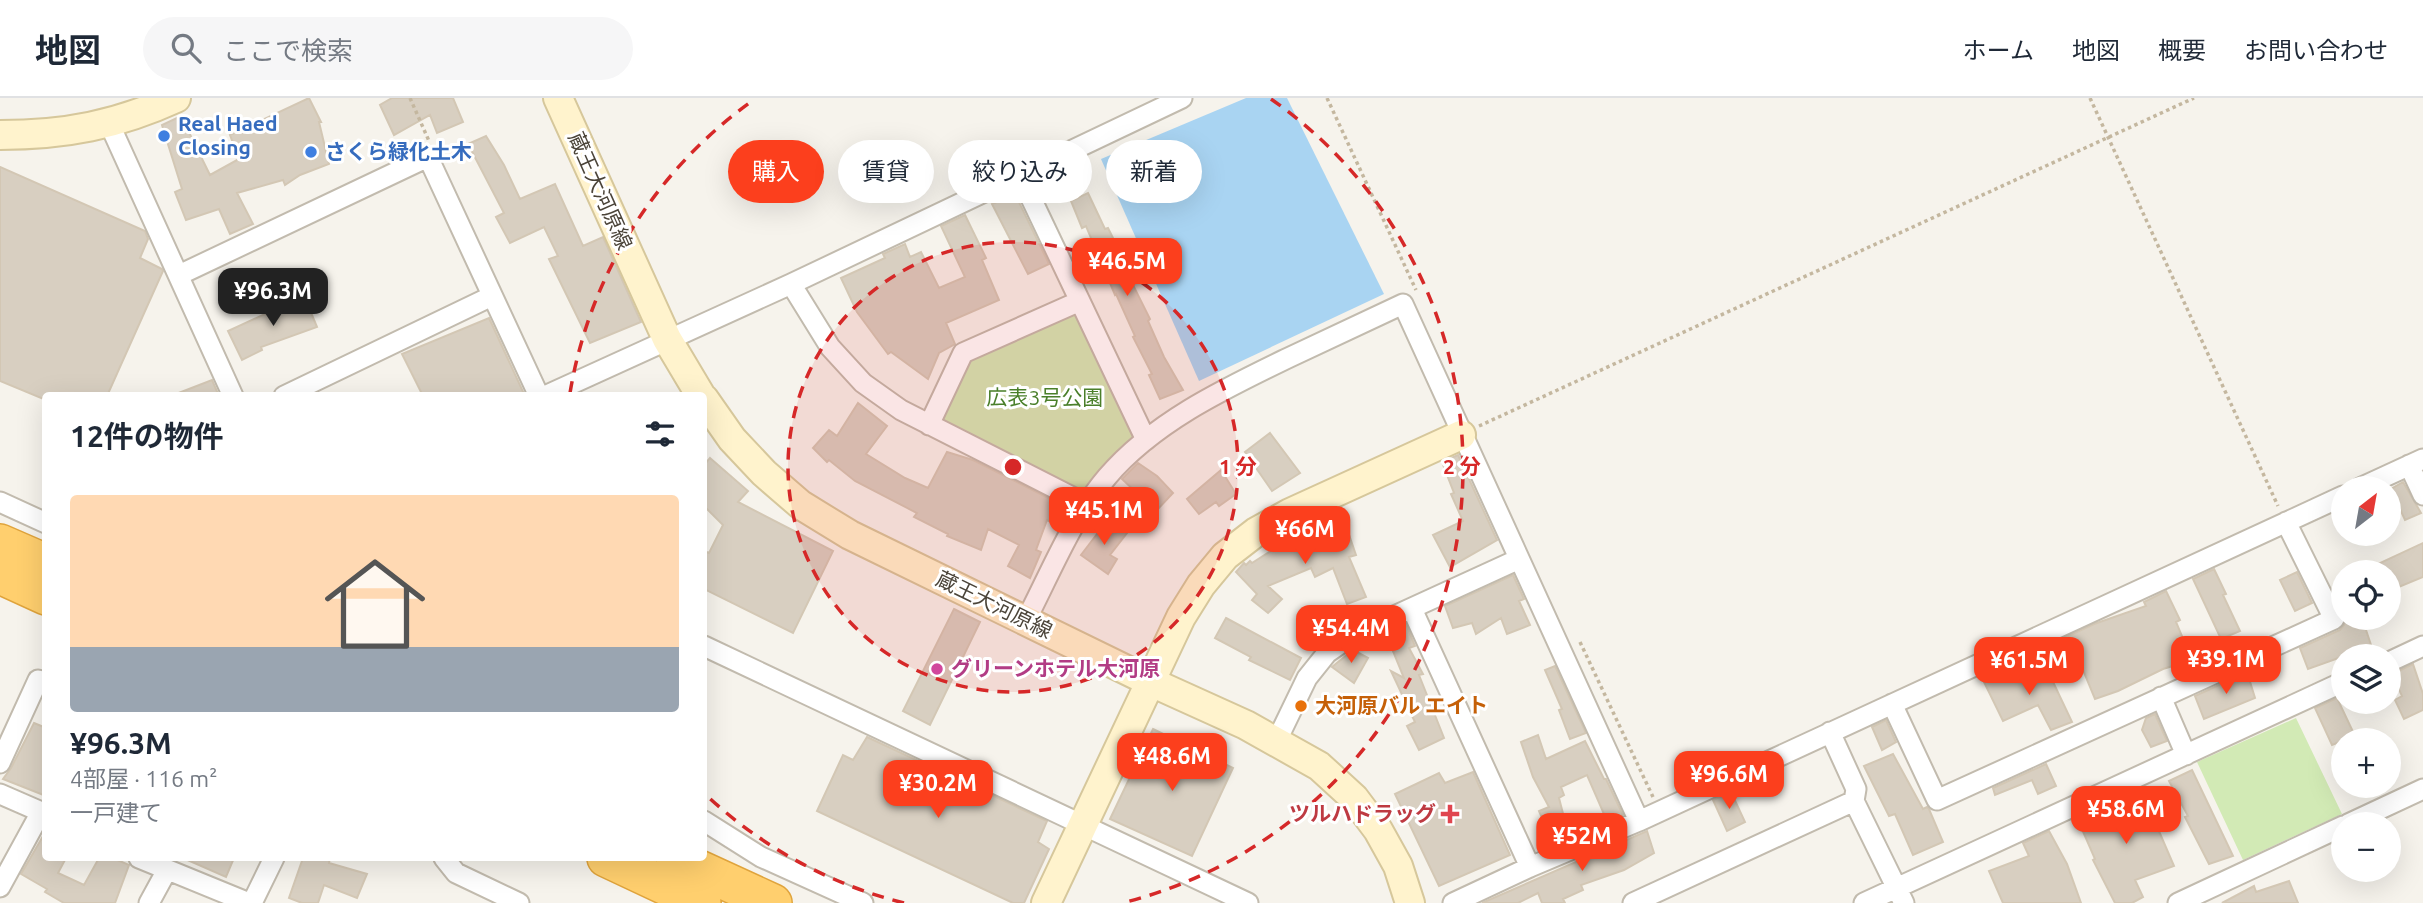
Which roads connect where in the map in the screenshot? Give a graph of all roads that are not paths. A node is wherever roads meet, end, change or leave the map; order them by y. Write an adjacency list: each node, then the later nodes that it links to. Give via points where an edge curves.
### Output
1 (176, 98): 4 (main road)
2 (558, 98): 13 (main road, 蔵王大河原線)
3 (1182, 98): 6 (street)
4 (109, 124): 5 (main road, via 43,135); 9 (street)
5 (0, 135)
6 (1092, 141)
7 (963, 203): 10 (street)
8 (1033, 203): 12 (street)
9 (179, 275): 11 (street, via 428,157); 14 (street)
10 (791, 284): 13 (street); 20 (street, via 830,347 863,383)
11 (492, 296): 15 (street); 16 (street)
12 (1080, 301): 20 (street, via 963,353); 22 (street)
13 (667, 339): 17 (street); 18 (main road, 蔵王大河原線)
14 (231, 392)
15 (292, 392)
16 (537, 392)
17 (554, 392)
18 (699, 392)
19 (707, 404): 37 (main road, 蔵王大河原線, via 732,439 801,505 850,535)
20 (929, 425): 28 (street)
21 (1461, 435): 22 (street, via 1403,304 1224,388); 32 (street); 42 (main road, via 1256,532 1226,556 1201,585)
22 (1146, 440): 28 (street)
23 (2416, 462): 24 (street); 25 (street)
24 (2386, 476)
25 (2423, 495)
26 (2331, 501): 30 (street)
27 (0, 502): 29 (street)
28 (1086, 503): 37 (street)
29 (42, 521)
30 (2286, 522): 44 (street, via 2334,619); 45 (street)
31 (0, 543): 33 (highway)
32 (1519, 559): 36 (street); 56 (street)
33 (42, 562)
34 (0, 575): 35 (highway)
35 (42, 594)
36 (1412, 609): 47 (street, via 1353,635 1327,653 1307,678); 65 (street)
37 (1026, 620): 42 (main road, 蔵王大河原線)
38 (2423, 646): 40 (street)
39 (707, 647): 58 (street)
40 (2401, 656)
41 (42, 682): 49 (street, via 38,680)
42 (1151, 682): 47 (main road, 蔵王大河原線); 58 (main road)
43 (2331, 688): 48 (street)
44 (2161, 697): 45 (street, via 1937,800); 48 (street)
45 (1892, 704): 46 (street)
46 (1830, 733): 52 (street, via 1856,789); 56 (street)
47 (1277, 740): 78 (main road, 蔵王大河原線, via 1319,766 1354,798 1398,866)
48 (2186, 755): 68 (street)
49 (0, 763)
50 (2423, 789): 53 (street)
51 (0, 794): 54 (street)
52 (1854, 801): 68 (street); 80 (street)
53 (2374, 812)
54 (42, 813)
55 (42, 815): 67 (street)
56 (1639, 821): 65 (street)
57 (707, 823): 75 (street, via 761,857)
58 (1083, 825): 76 (main road); 77 (street)
59 (2331, 832): 82 (street)
60 (146, 861): 66 (street)
61 (272, 861): 71 (street)
62 (446, 861): 69 (street, via 456,873)
63 (612, 861): 73 (highway)
64 (682, 861): 74 (highway)
65 (1530, 867): 79 (street)
66 (167, 870): 70 (street); 71 (street)
67 (0, 887)
68 (1901, 895): 81 (street)
69 (492, 896): 72 (street)
70 (149, 903)
71 (251, 903)
72 (519, 903)
73 (702, 903)
74 (773, 903)
75 (863, 903)
76 (1046, 903)
77 (1248, 903)
78 (1410, 903)
79 (1453, 903)
80 (1633, 903)
81 (1864, 903)
82 (2178, 903)

